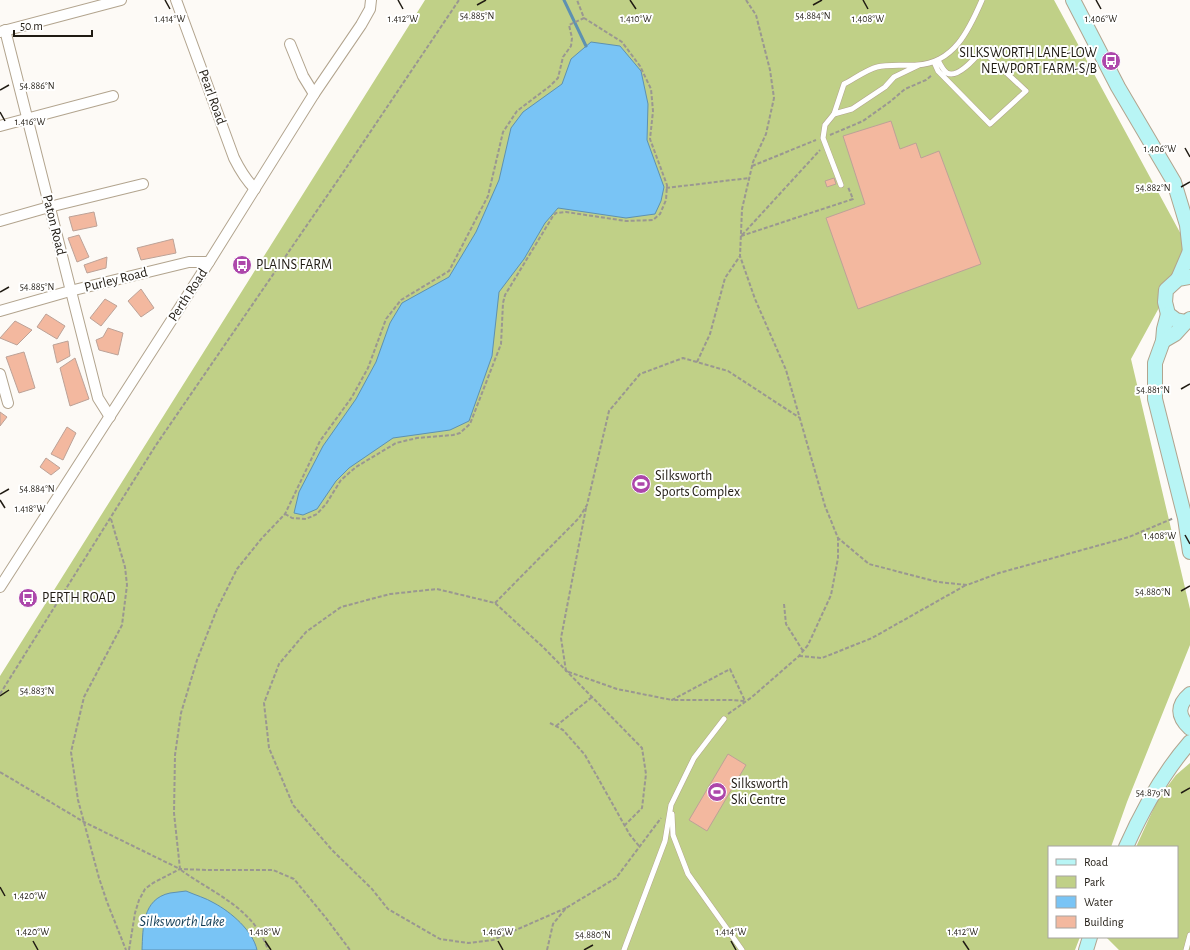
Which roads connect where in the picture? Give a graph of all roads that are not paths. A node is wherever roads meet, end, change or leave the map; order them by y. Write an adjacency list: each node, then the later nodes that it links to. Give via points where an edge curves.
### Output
1 (121, 0): 6 (street)
2 (176, 0): 17 (street, Pearl Road, via 237,164 246,180)
3 (371, 0): 10 (street, Perth Road, via 370,9 361,25)
4 (982, 0): 8 (lane, via 971,26 956,46)
5 (1073, 0): 20 (street, via 1118,87 1174,182 1187,225)
6 (3, 31): 13 (street, Paton Road)
7 (290, 44): 10 (street, via 303,76)
8 (936, 61): 8 (lane, via 938,71 990,124 1026,91 982,50 962,70 952,74 946,72); 9 (lane)
9 (919, 65): 12 (lane, via 894,77 885,87 852,109); 12 (lane, via 876,67 844,84)
10 (314, 94): 17 (street, Perth Road)
11 (113, 96): 13 (street)
12 (834, 114): 16 (lane, via 825,125 823,138)
13 (28, 118): 14 (street); 18 (street, Paton Road)
14 (0, 126)
15 (143, 184): 18 (street)
16 (840, 185)
17 (255, 189): 21 (street, Perth Road)
18 (49, 206): 19 (street); 23 (street, Paton Road)
19 (0, 221)
20 (1190, 252): 22 (street)
21 (209, 262): 23 (street, Purley Road, via 189,262); 30 (street, Perth Road)
22 (1184, 278): 25 (street, via 1166,290)
23 (70, 291): 24 (street, Purley Road); 30 (street, Paton Road, via 98,398)
24 (0, 311)
25 (1168, 314): 26 (street, via 1176,320); 27 (street)
26 (1188, 321): 27 (street, via 1175,334)
27 (1163, 341): 31 (street, via 1155,363 1155,399 1185,518)
28 (0, 374): 29 (street)
29 (8, 403)
30 (110, 417): 32 (street, Perth Road)
31 (1190, 552)
32 (0, 587)
33 (1190, 683): 34 (street)
34 (1187, 696): 36 (street, via 1180,710 1181,717)
35 (724, 719): 39 (lane, via 694,758)
36 (1187, 725): 38 (street)
37 (1190, 742): 38 (street)
38 (1175, 759): 40 (street, via 1155,788)
39 (671, 805): 43 (lane, via 665,841); 44 (lane, via 673,835 688,874)
40 (1126, 846)
41 (1190, 935): 46 (lane)
42 (1090, 938): 45 (street)
43 (624, 950)
44 (742, 950)
45 (1086, 950)
46 (1186, 950)

